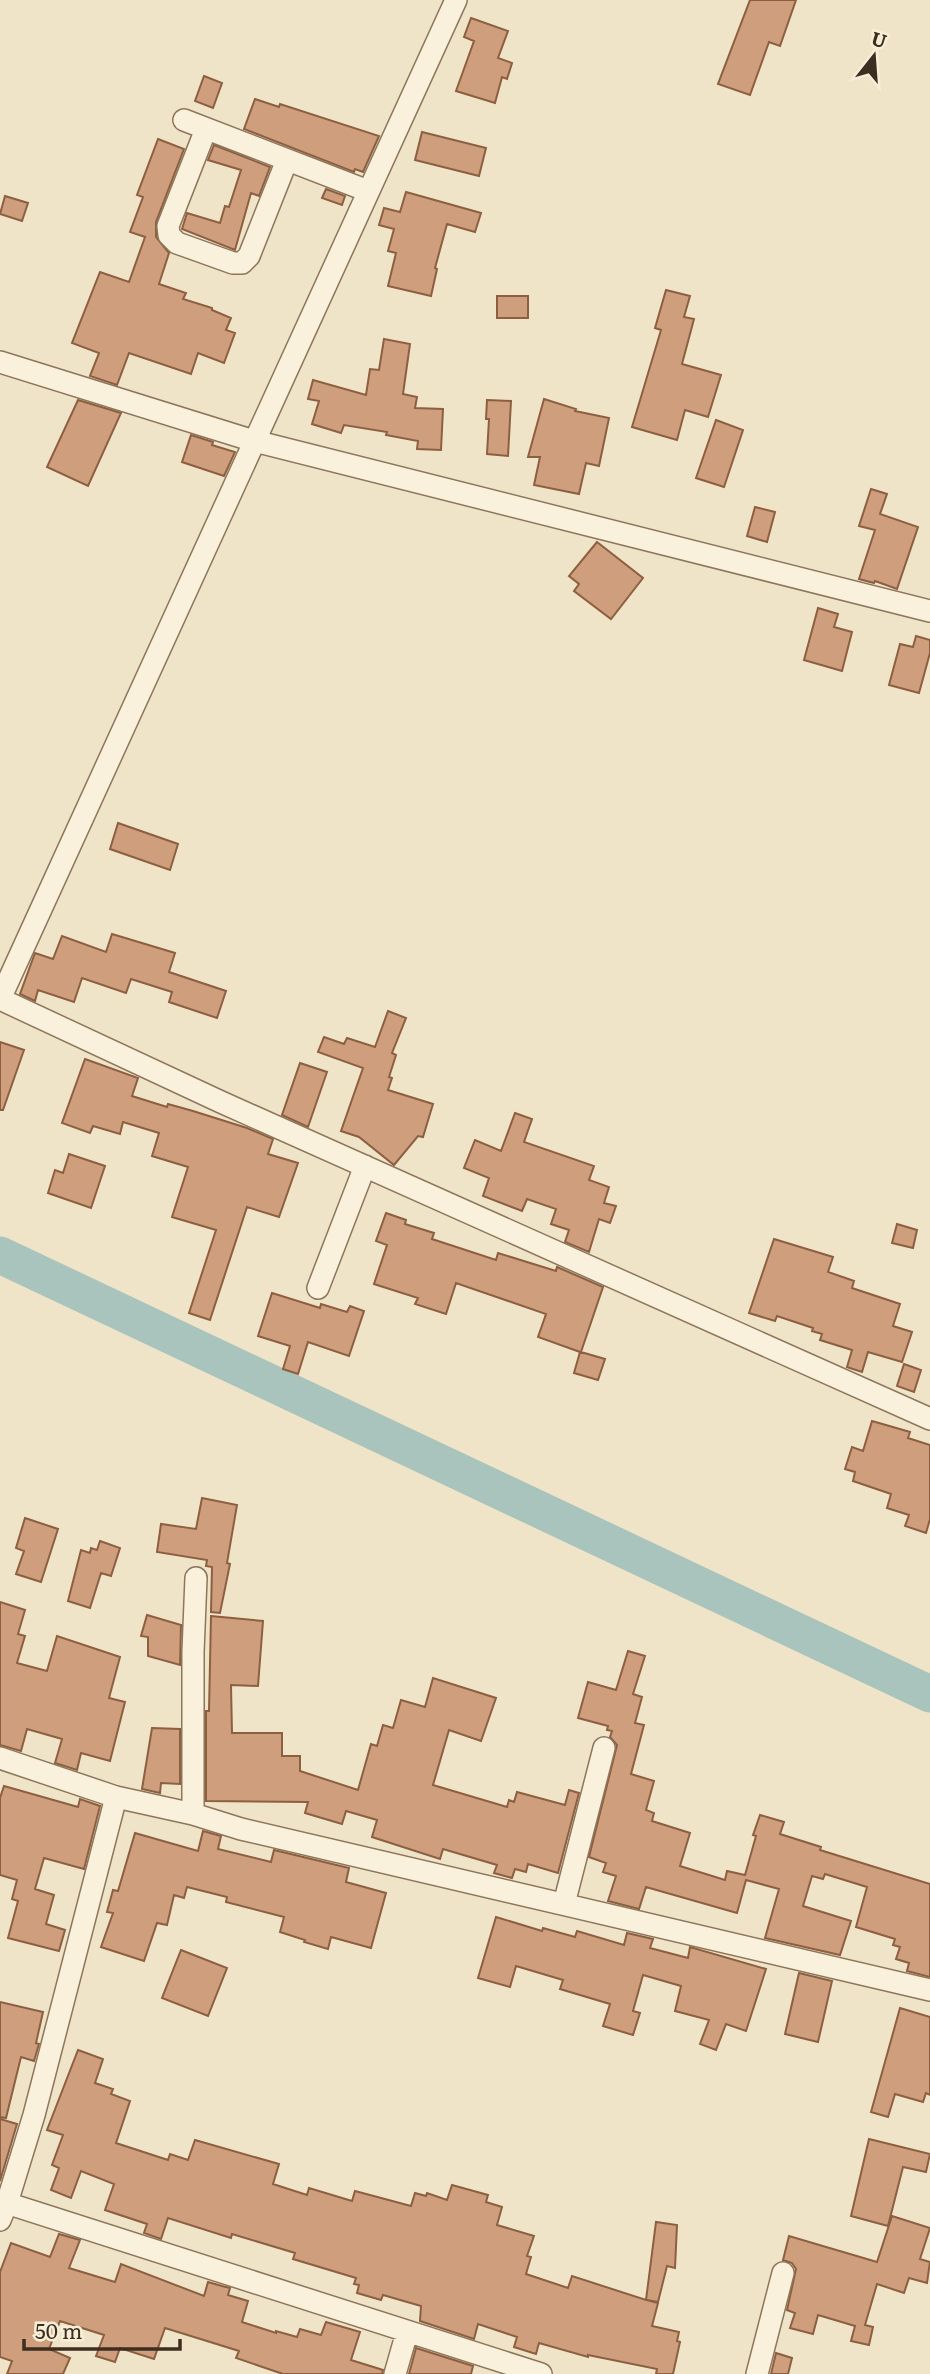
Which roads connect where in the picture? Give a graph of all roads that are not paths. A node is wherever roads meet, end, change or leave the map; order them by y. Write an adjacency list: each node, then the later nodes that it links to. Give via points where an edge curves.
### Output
1 (456, 0): 5 (street)
2 (184, 120): 3 (street)
3 (206, 129): 4 (street); 4 (street, via 168,226 177,243 242,263 249,256)
4 (287, 160): 5 (street)
5 (368, 191): 7 (street)
6 (0, 362): 7 (street)
7 (254, 441): 8 (street); 9 (street, via 0,999)
8 (930, 611)
9 (365, 1166): 10 (street); 11 (street)
10 (318, 1289)
11 (930, 1419)
12 (196, 1578): 16 (street)
13 (604, 1748): 17 (street)
14 (0, 1758): 15 (street)
15 (116, 1797): 16 (street); 19 (street, via 34,2115)
16 (193, 1814): 17 (street)
17 (564, 1904): 18 (street)
18 (930, 1990)
19 (2, 2208): 21 (street)
20 (783, 2273): 25 (street)
21 (407, 2332): 22 (street); 23 (street)
22 (506, 2369): 24 (street)
23 (395, 2374)
24 (541, 2374)
25 (757, 2374)

